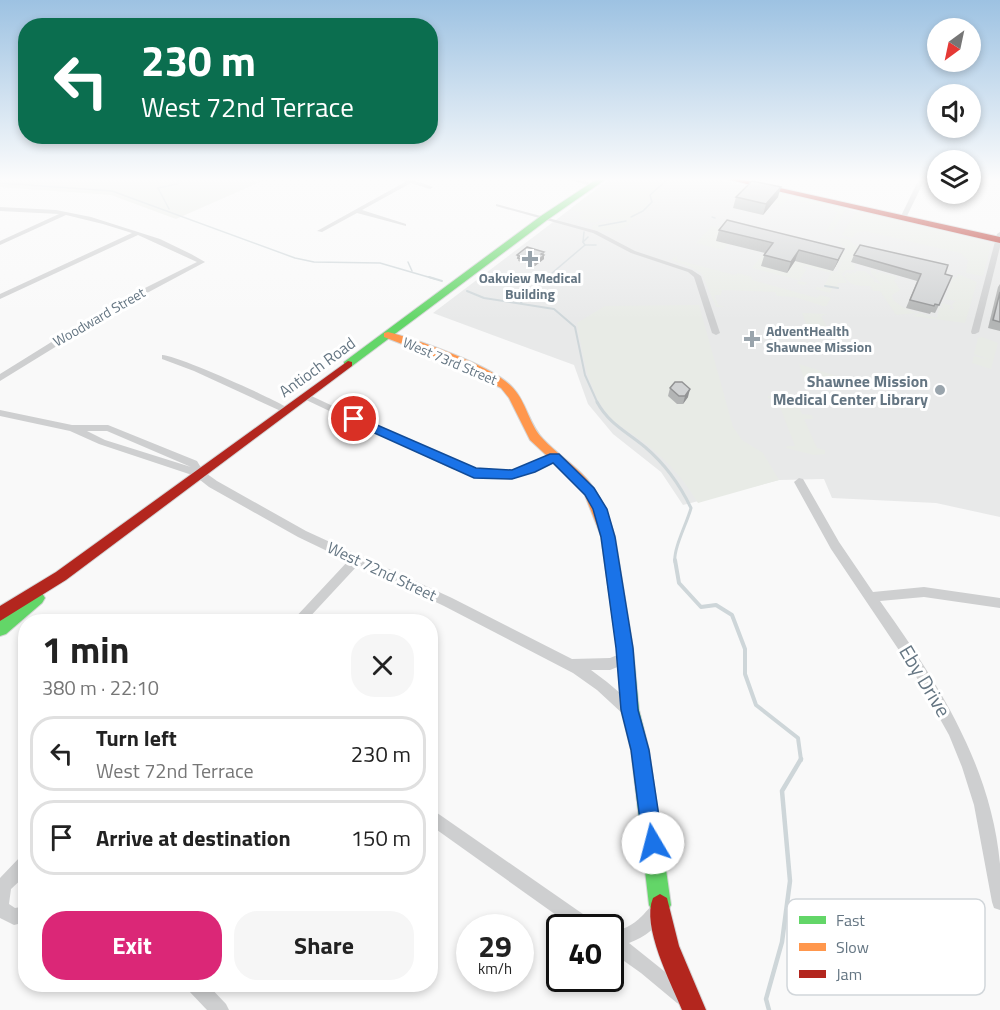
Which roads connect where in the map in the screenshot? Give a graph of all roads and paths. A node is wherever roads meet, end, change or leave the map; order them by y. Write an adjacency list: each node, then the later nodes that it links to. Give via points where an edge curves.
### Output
1 (35, 226): 10 (street)
2 (113, 226): 8 (street)
3 (329, 226): 7 (street)
4 (533, 226): 14 (main road, Antioch Road)
5 (571, 226): 13 (street, via 697,276)
6 (952, 226): 9 (main road)
7 (320, 231)
8 (136, 234): 11 (street); 16 (street, Woodward Street, via 202,262 114,307)
9 (999, 237): 12 (street)
10 (0, 243)
11 (0, 297)
12 (975, 332)
13 (716, 333)
14 (388, 335): 17 (main road, Antioch Road); 21 (main road, West 73rd Street, via 496,379 517,399 525,423)
15 (165, 357): 18 (street)
16 (0, 378)
17 (305, 396): 18 (main road, Antioch Road); 21 (street, via 474,473 512,474)
18 (286, 410): 22 (main road, Antioch Road)
19 (0, 413): 20 (street, West 72nd Street)
20 (72, 428): 22 (street, West 72nd Street); 22 (street, West 72nd Street, via 108,428 194,463)
21 (554, 457): 33 (main road, via 580,479 600,509 608,537)
22 (199, 474): 24 (street, West 72nd Street, via 285,526); 25 (main road, Antioch Road)
23 (799, 482): 26 (street, Eby Drive, via 811,507)
24 (356, 560): 29 (street); 34 (street, West 72nd Street)
25 (61, 576): 28 (main road, Antioch Road); 30 (main road, Antioch Road)
26 (871, 597): 27 (street, via 924,592); 37 (street, Eby Drive, via 955,731)
27 (1000, 603)
28 (20, 614)
29 (305, 614)
30 (0, 615)
31 (18, 615): 32 (main road, Antioch Road)
32 (0, 629)
33 (625, 658): 34 (street, West 72nd Street, via 610,664); 35 (main road)
34 (568, 664): 35 (street, West 72nd Street, via 588,675)
35 (630, 710): 40 (main road, via 640,750)
36 (438, 821): 41 (street)
37 (995, 855): 39 (street, Eby Drive)
38 (18, 871): 42 (street, via 4,885 0,908)
39 (1000, 902)
40 (660, 906): 43 (street, via 645,927); 46 (main road, via 669,950)
41 (569, 914)
42 (18, 916)
43 (624, 937)
44 (624, 951): 46 (street)
45 (202, 992): 47 (street)
46 (693, 1007)
47 (220, 1010)

